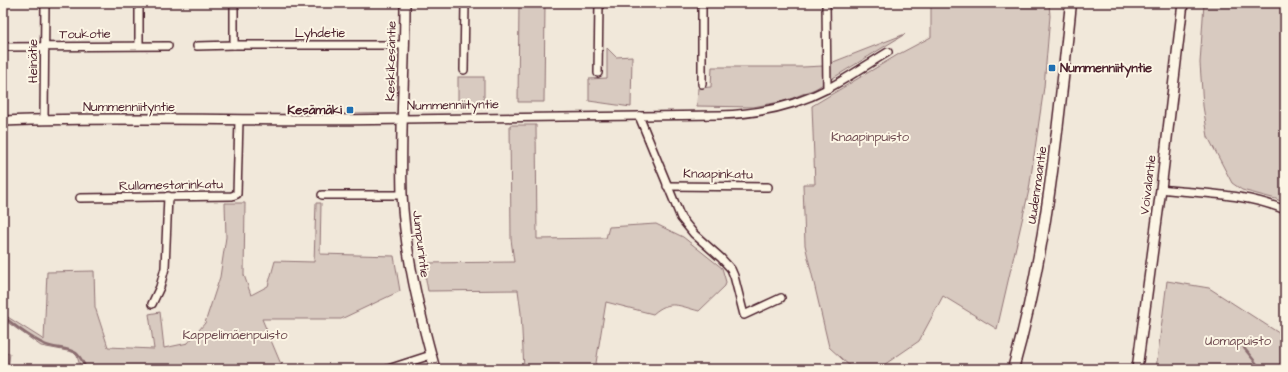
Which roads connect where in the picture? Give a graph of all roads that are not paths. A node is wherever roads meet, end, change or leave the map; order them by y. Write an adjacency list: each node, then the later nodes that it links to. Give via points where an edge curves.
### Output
1 (45, 3): 17 (street, Heinätie)
2 (139, 3): 11 (street)
3 (234, 3): 12 (street)
4 (405, 3): 13 (street, Keskikesäntie)
5 (465, 3): 19 (street)
6 (599, 3): 20 (street)
7 (702, 3): 21 (street)
8 (826, 3): 22 (street)
9 (1071, 3): 41 (main road, Uudenmaantie, via 1048,206 1035,280)
10 (1182, 3): 30 (street, Voivalantie)
11 (139, 45): 15 (street, Toukotie); 17 (street, Toukotie)
12 (234, 45): 13 (street, Lyhdetie); 16 (street, Lyhdetie)
13 (405, 45): 25 (street, Keskikesäntie)
14 (3, 46): 17 (street, Toukotie)
15 (168, 46)
16 (197, 46)
17 (45, 47): 24 (street, Heinätie)
18 (888, 52): 22 (street, Nummenniityntie)
19 (464, 70)
20 (598, 73)
21 (702, 84)
22 (827, 89): 23 (street, Nummenniityntie, via 781,108 753,113)
23 (639, 116): 25 (street, Nummenniityntie); 28 (street)
24 (44, 119): 26 (street, Nummenniityntie); 27 (street, Nummenniityntie)
25 (402, 119): 26 (street, Nummenniityntie); 32 (street, Jumpurintie)
26 (240, 120): 33 (street, Rullamestarinkatu, via 237,194)
27 (3, 121)
28 (667, 186): 29 (street, Knaapinkatu); 36 (street, via 686,226 731,269 744,315)
29 (768, 187)
30 (1161, 189): 35 (street, via 1249,198); 42 (street, Voivalantie)
31 (322, 195): 32 (street)
32 (402, 195): 38 (street, Jumpurintie, via 415,295)
33 (168, 196): 34 (street, Rullamestarinkatu); 37 (street, via 165,268)
34 (80, 198)
35 (1285, 210)
36 (781, 298)
37 (152, 304)
38 (431, 355): 39 (street); 40 (street, Jumpurintie)
39 (388, 369)
40 (435, 369)
41 (1013, 369)
42 (1137, 369)

